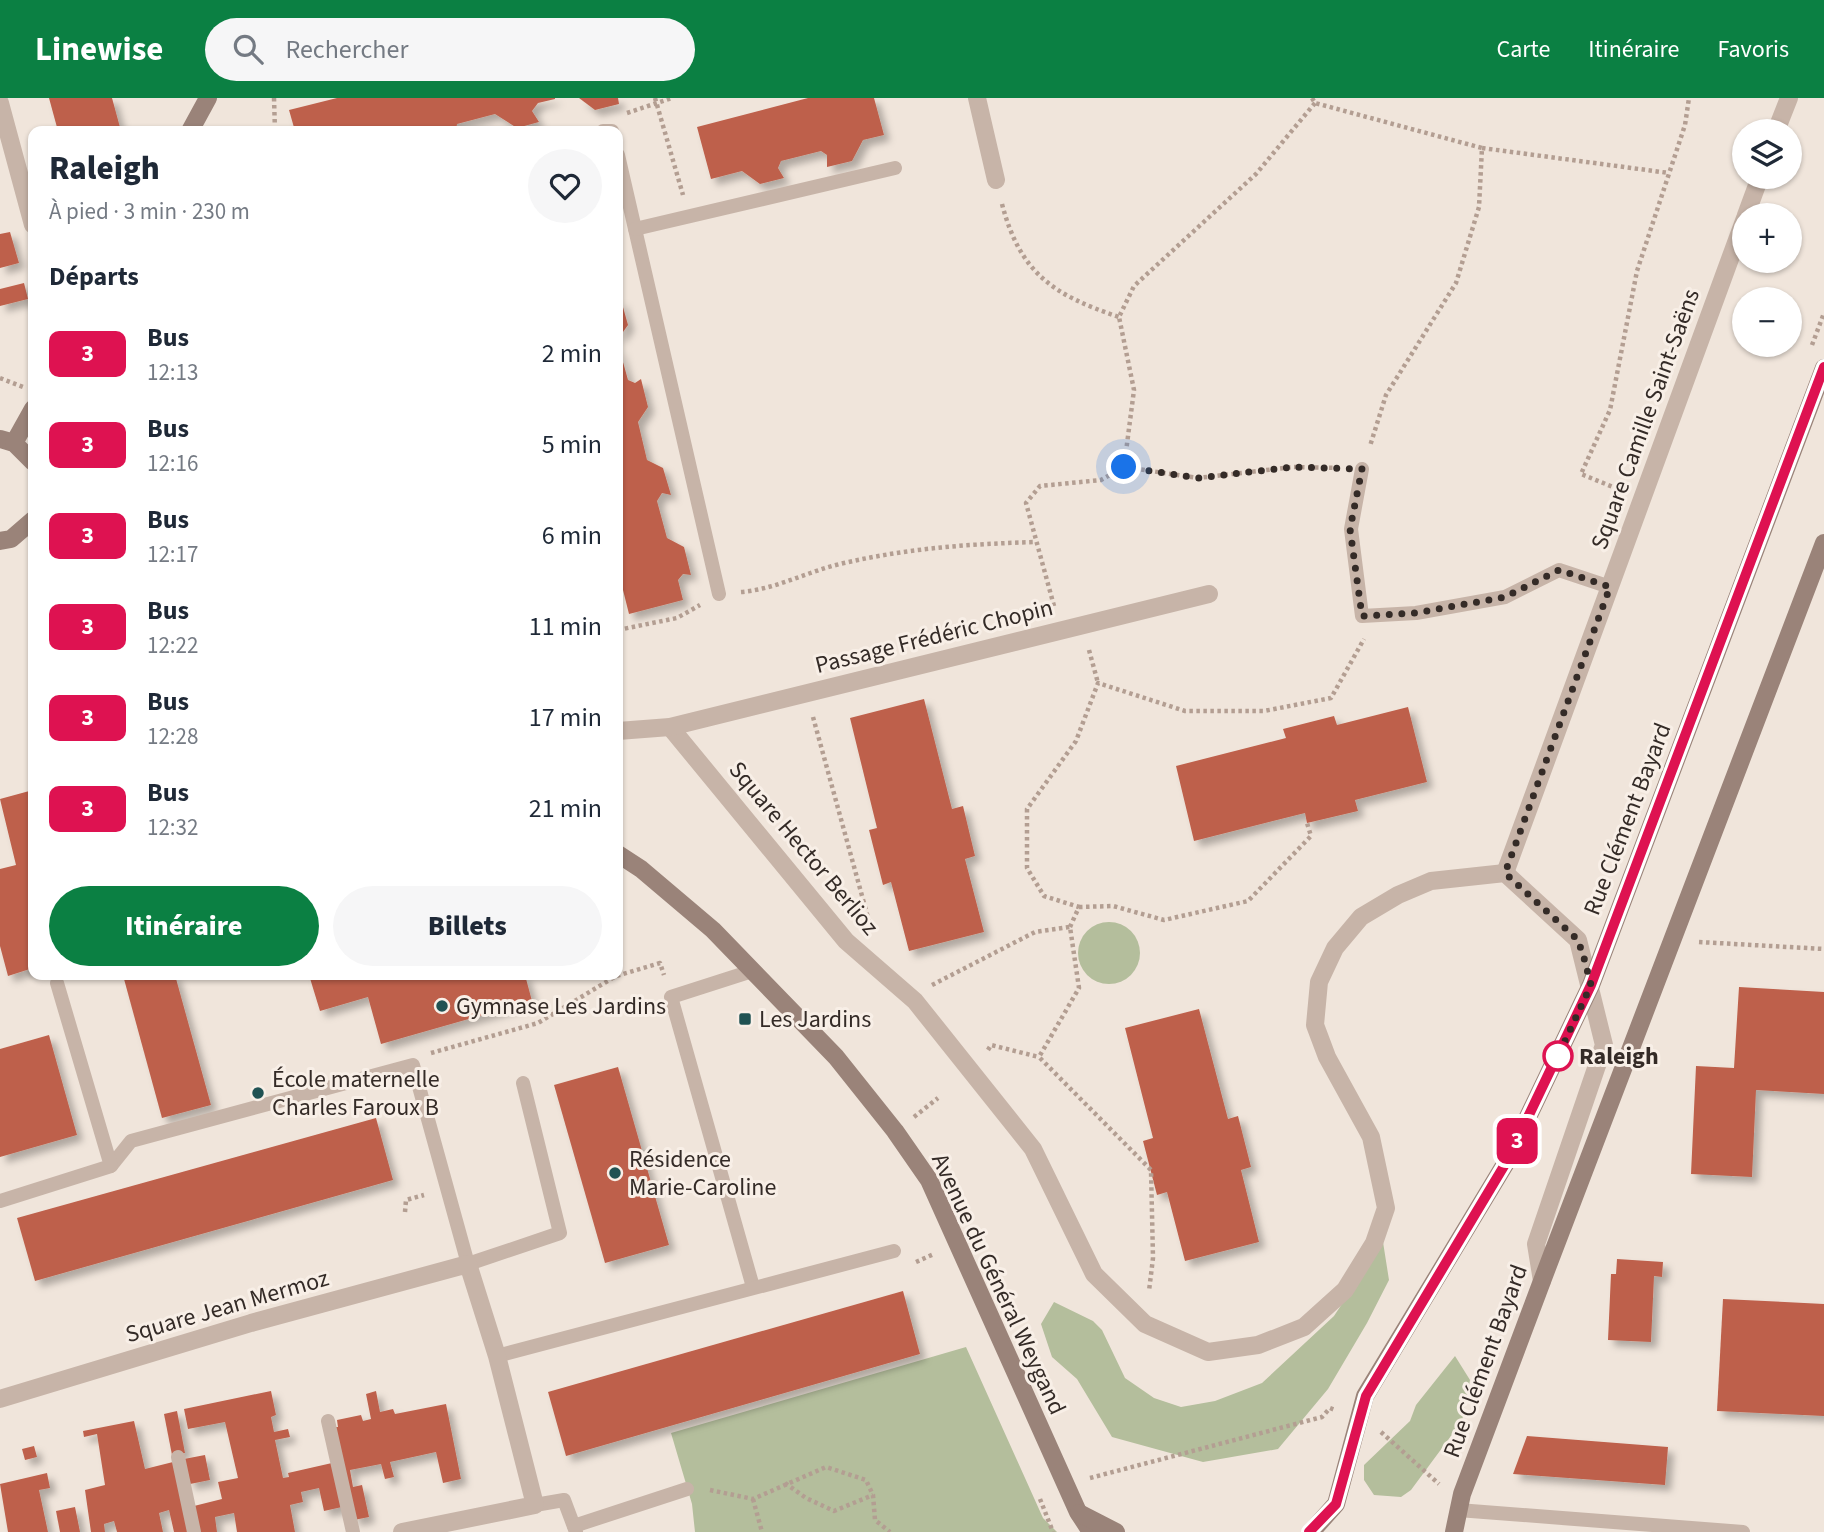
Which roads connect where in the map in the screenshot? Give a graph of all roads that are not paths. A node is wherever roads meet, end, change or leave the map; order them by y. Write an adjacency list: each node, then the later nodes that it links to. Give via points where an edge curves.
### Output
1 (208, 98): 6 (main road)
2 (977, 98): 9 (street)
3 (1789, 98): 5 (street)
4 (0, 103): 10 (street)
5 (1781, 119)
6 (193, 126)
7 (895, 168): 11 (lane)
8 (623, 177): 11 (lane)
9 (996, 180)
10 (28, 207)
11 (635, 229): 22 (lane)
12 (1732, 252): 21 (street, Square Camille Saint-Saëns)
13 (1824, 368): 30 (main road, Rue Clément Bayard)
14 (28, 415): 15 (main road)
15 (7, 441): 16 (main road)
16 (28, 458)
17 (1362, 469): 21 (lane, via 1350,529 1362,616 1416,613 1505,597 1559,570)
18 (28, 524): 19 (main road, via 11,539)
19 (0, 541)
20 (1824, 543): 36 (main road, Rue Clément Bayard)
21 (1610, 587): 27 (street, Square Camille Saint-Saëns)
22 (719, 594)
23 (1209, 594): 24 (street, Passage Frédéric Chopin)
24 (670, 727): 25 (street, Passage Frédéric Chopin); 27 (street, Square Hector Berlioz, via 846,942 915,1001 1033,1149 1094,1274 1144,1324 1208,1352 1258,1345 1304,1327 1345,1290 1374,1243 1386,1208 1371,1137 1327,1057 1315,1025 1319,982 1335,948 1361,917 1398,894 1431,881)
25 (623, 732)
26 (623, 857): 28 (main road, Avenue du Général Weygand, via 713,930)
27 (1505, 873): 30 (street, via 1578,940)
28 (752, 971): 37 (lane, via 671,997); 45 (main road, Avenue du Général Weygand, via 835,1057 929,1180)
29 (57, 983): 32 (lane)
30 (1591, 985): 36 (street, via 1604,1045 1536,1244); 52 (main road, Rue Clément Bayard, via 1507,1161 1366,1396 1336,1504)
31 (523, 1083): 35 (lane, Square Jean Mermoz, via 560,1233)
32 (111, 1166): 33 (lane); 35 (lane, via 131,1141 413,1065)
33 (0, 1201)
34 (894, 1251): 37 (lane)
35 (468, 1264): 38 (street); 39 (street, Square Jean Mermoz)
36 (1542, 1281): 44 (main road, Rue Clément Bayard)
37 (753, 1287): 38 (lane)
38 (498, 1356): 43 (street)
39 (0, 1399)
40 (328, 1421): 48 (lane)
41 (178, 1457): 47 (lane)
42 (687, 1489): 46 (lane)
43 (535, 1504): 46 (lane, via 564,1500); 49 (street)
44 (1458, 1510): 53 (main road, Rue Clément Bayard); 54 (lane)
45 (1078, 1512): 50 (main road, Avenue du Général Weygand); 51 (main road)
46 (575, 1529)
47 (194, 1532)
48 (353, 1532)
49 (402, 1532)
50 (1091, 1532)
51 (1116, 1532)
52 (1315, 1532)
53 (1454, 1532)
54 (1743, 1532)

